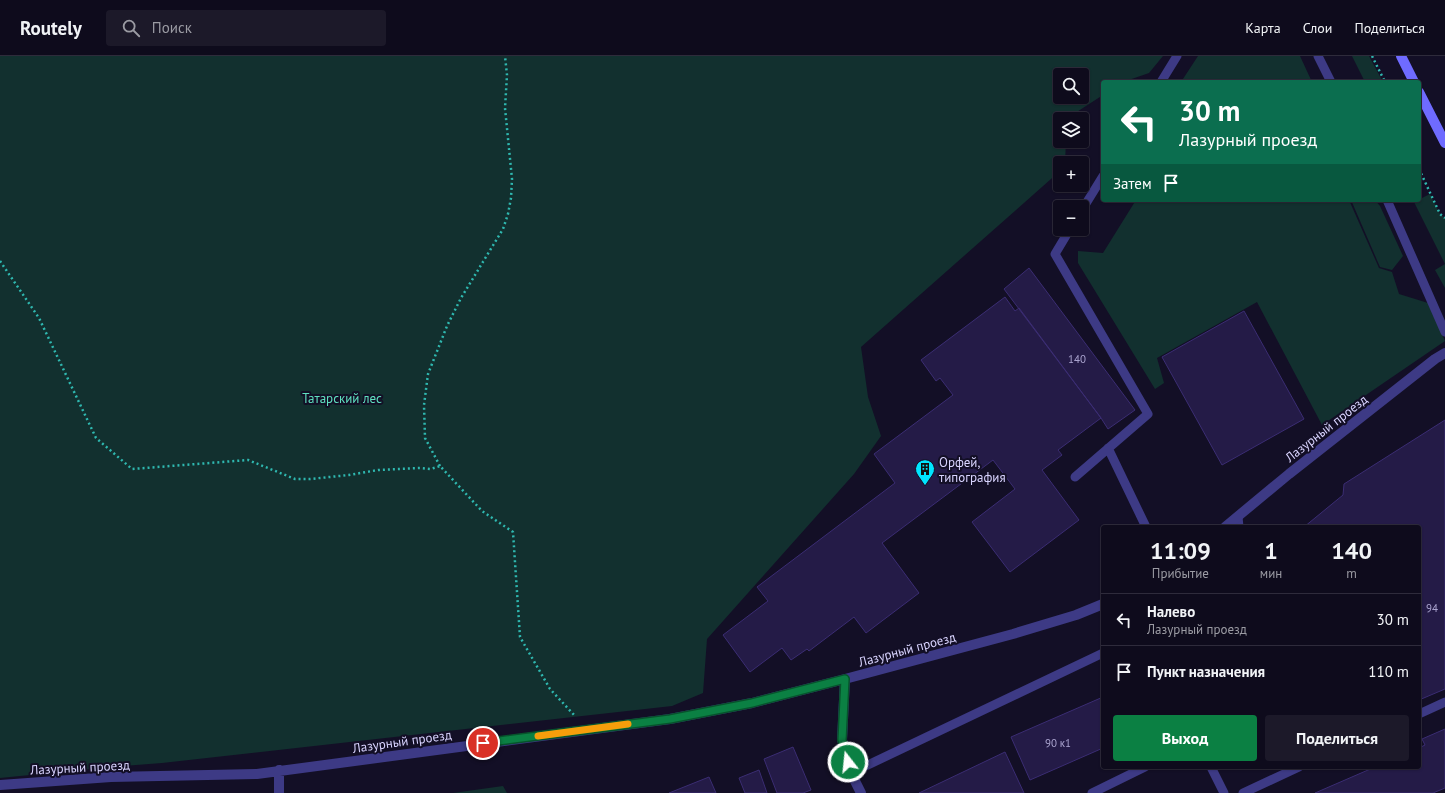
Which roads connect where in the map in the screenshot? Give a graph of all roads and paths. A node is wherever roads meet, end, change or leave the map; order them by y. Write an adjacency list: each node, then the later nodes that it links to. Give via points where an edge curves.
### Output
1 (505, 56): 22 (path, via 505,108 512,179 511,198 503,229 461,298 428,374 424,405 426,438)
2 (1177, 56): 6 (lane)
3 (1318, 56): 7 (lane)
4 (1372, 56): 8 (path)
5 (1401, 56): 9 (main road)
6 (1162, 80)
7 (1330, 80)
8 (1384, 80)
9 (1413, 80)
10 (1421, 96): 11 (main road)
11 (1445, 143)
12 (1421, 173): 16 (path, via 1440,214)
13 (1101, 179): 14 (lane)
14 (1088, 200)
15 (1388, 202): 19 (lane)
16 (1445, 218)
17 (1066, 236): 21 (lane, via 1055,254 1148,414)
18 (0, 261): 22 (path, via 39,318 96,438 132,469 248,460 295,479 310,479 349,476 378,470 431,469)
19 (1445, 332)
20 (1445, 353): 24 (street, Лазурный проезд, via 1289,474)
21 (1108, 448): 23 (lane); 25 (lane)
22 (440, 466): 31 (path, via 482,511 513,532 520,637 550,689)
23 (1075, 477)
24 (1239, 522)
25 (1145, 525)
26 (1101, 605): 28 (street, Лазурный проезд, via 1013,634)
27 (1101, 654): 36 (lane)
28 (845, 679): 31 (street, Лазурный проезд, via 752,703 678,718); 36 (street, via 842,740)
29 (1445, 702): 30 (lane)
30 (1421, 713)
31 (587, 730): 35 (street, Лазурный проезд)
32 (1141, 769): 40 (lane)
33 (1212, 769): 41 (lane)
34 (1295, 769): 42 (lane)
35 (279, 770): 37 (street, Лазурный проезд, via 257,774 111,778); 38 (street)
36 (851, 773): 39 (street)
37 (0, 785)
38 (279, 793)
39 (861, 793)
40 (1092, 793)
41 (1224, 793)
42 (1243, 793)

